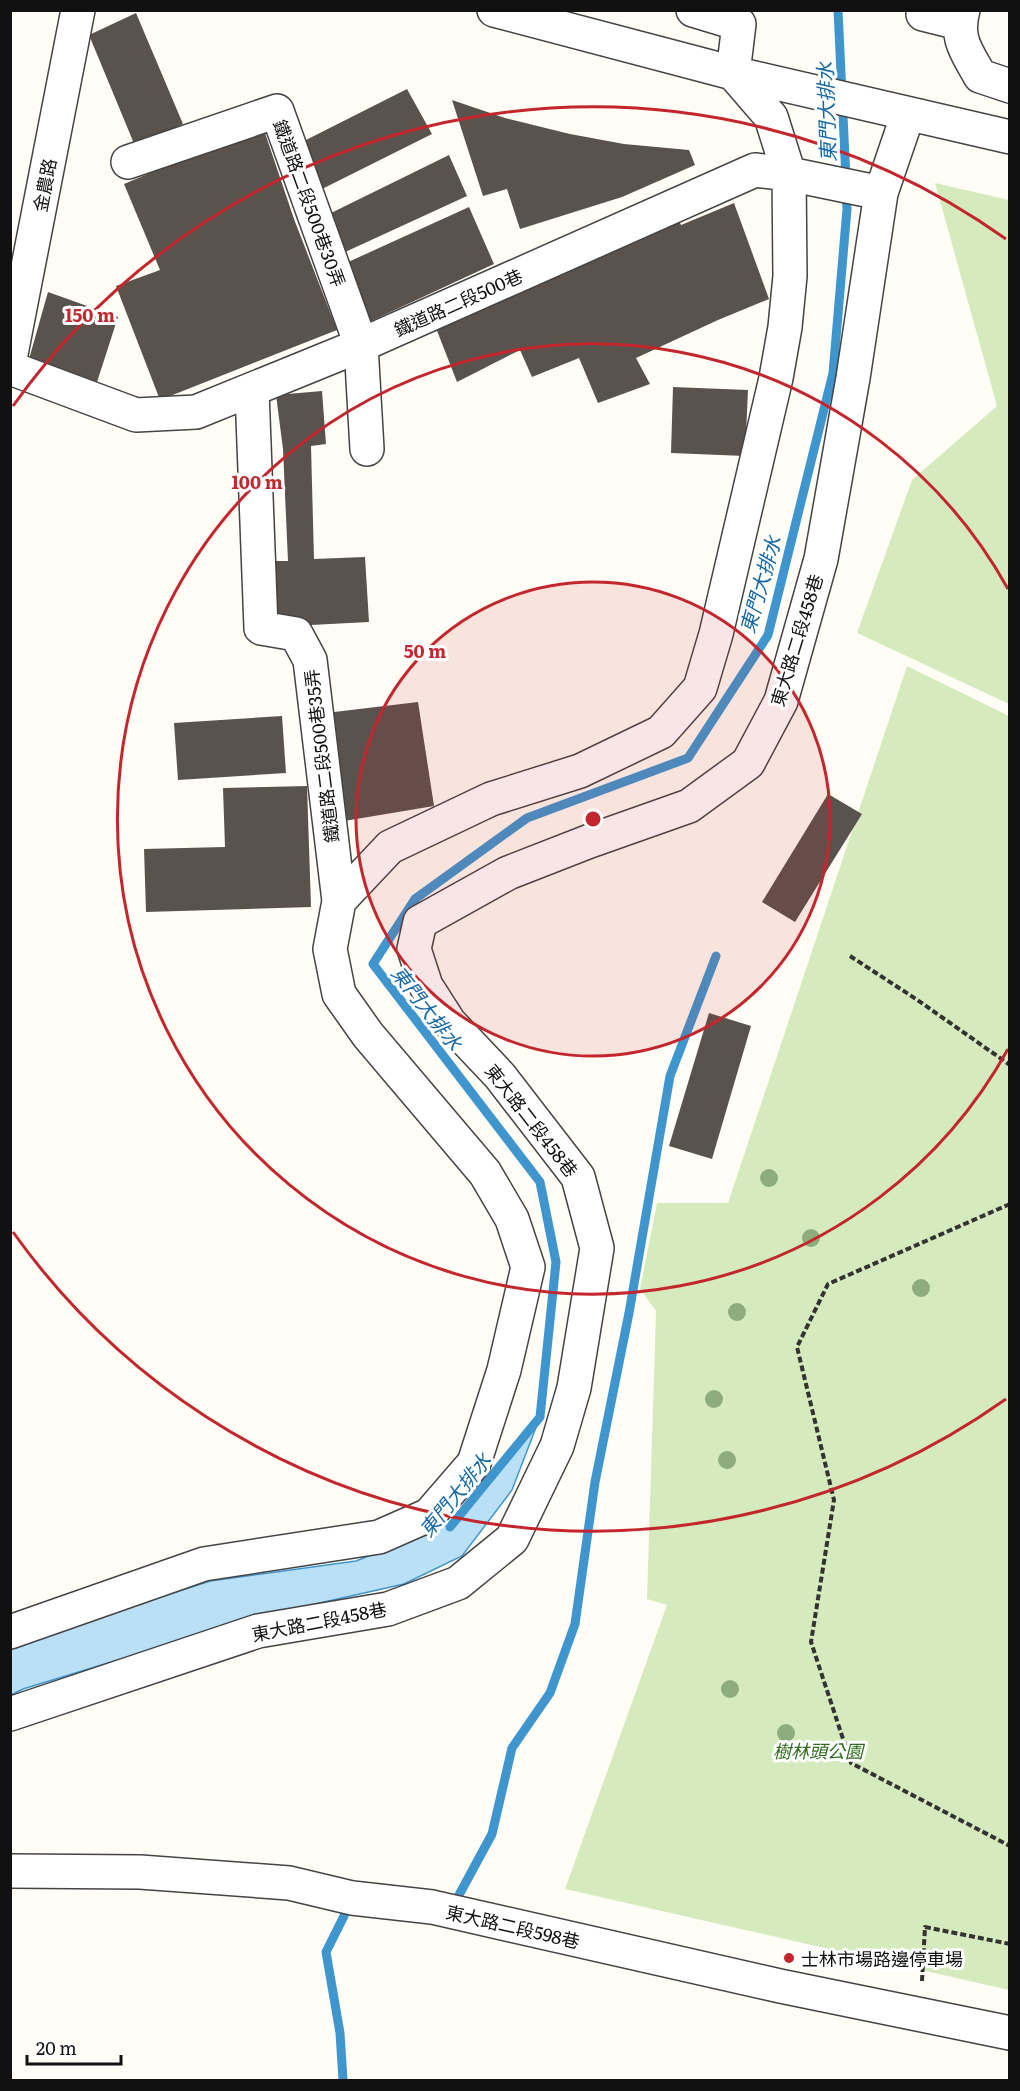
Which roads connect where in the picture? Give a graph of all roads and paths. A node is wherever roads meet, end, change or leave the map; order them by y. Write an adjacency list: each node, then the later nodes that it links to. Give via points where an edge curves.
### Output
1 (78, 10): 14 (street, 金農路)
2 (494, 10): 6 (street)
3 (693, 10): 6 (street, via 740,24)
4 (924, 10): 5 (street, via 923,14)
5 (961, 17): 7 (street, via 961,43 980,76)
6 (733, 73): 8 (street); 11 (street, via 771,117)
7 (1010, 86)
8 (908, 114): 9 (street); 12 (street, 東大路二段458巷)
9 (1010, 137)
10 (128, 162): 13 (street, 鐵道路二段500巷30弄, via 277,111)
11 (789, 174): 12 (street, 鐵道路二段500巷); 13 (street, 鐵道路二段500巷, via 755,170); 18 (street, via 790,276 778,368 700,688 661,732 580,771 491,799 390,847)
12 (881, 193): 23 (street, 東大路二段458巷, via 821,559 781,701 748,762 689,806 508,873 420,922 414,950 426,986 449,1022 500,1076 578,1177 597,1248 574,1388 557,1446 512,1539 458,1583 388,1609 258,1631)
13 (361, 345): 16 (street, 鐵道路二段500巷); 17 (street, 鐵道路二段500巷30弄)
14 (10, 359)
15 (10, 368): 16 (street, 鐵道路二段500巷, via 136,415 196,412)
16 (252, 391): 18 (street, 鐵道路二段500巷35弄, via 261,628 296,634 310,660)
17 (367, 449)
18 (339, 902): 22 (street, via 330,949 339,994 375,1043 485,1173 512,1219 528,1267 504,1370 474,1463 429,1515 379,1537 204,1564)
19 (850, 956): 20 (path)
20 (1010, 1065)
21 (1010, 1204): 24 (path, via 828,1284 797,1347 834,1500 811,1642 851,1763)
22 (10, 1632)
23 (10, 1714)
24 (1010, 1846)
25 (10, 1871): 27 (street, 東大路二段598巷, via 140,1872 289,1883 352,1898 432,1907)
26 (1010, 1944): 27 (path, via 925,1927)
27 (920, 2015): 28 (street, 東大路二段598巷)
28 (1010, 2033)

